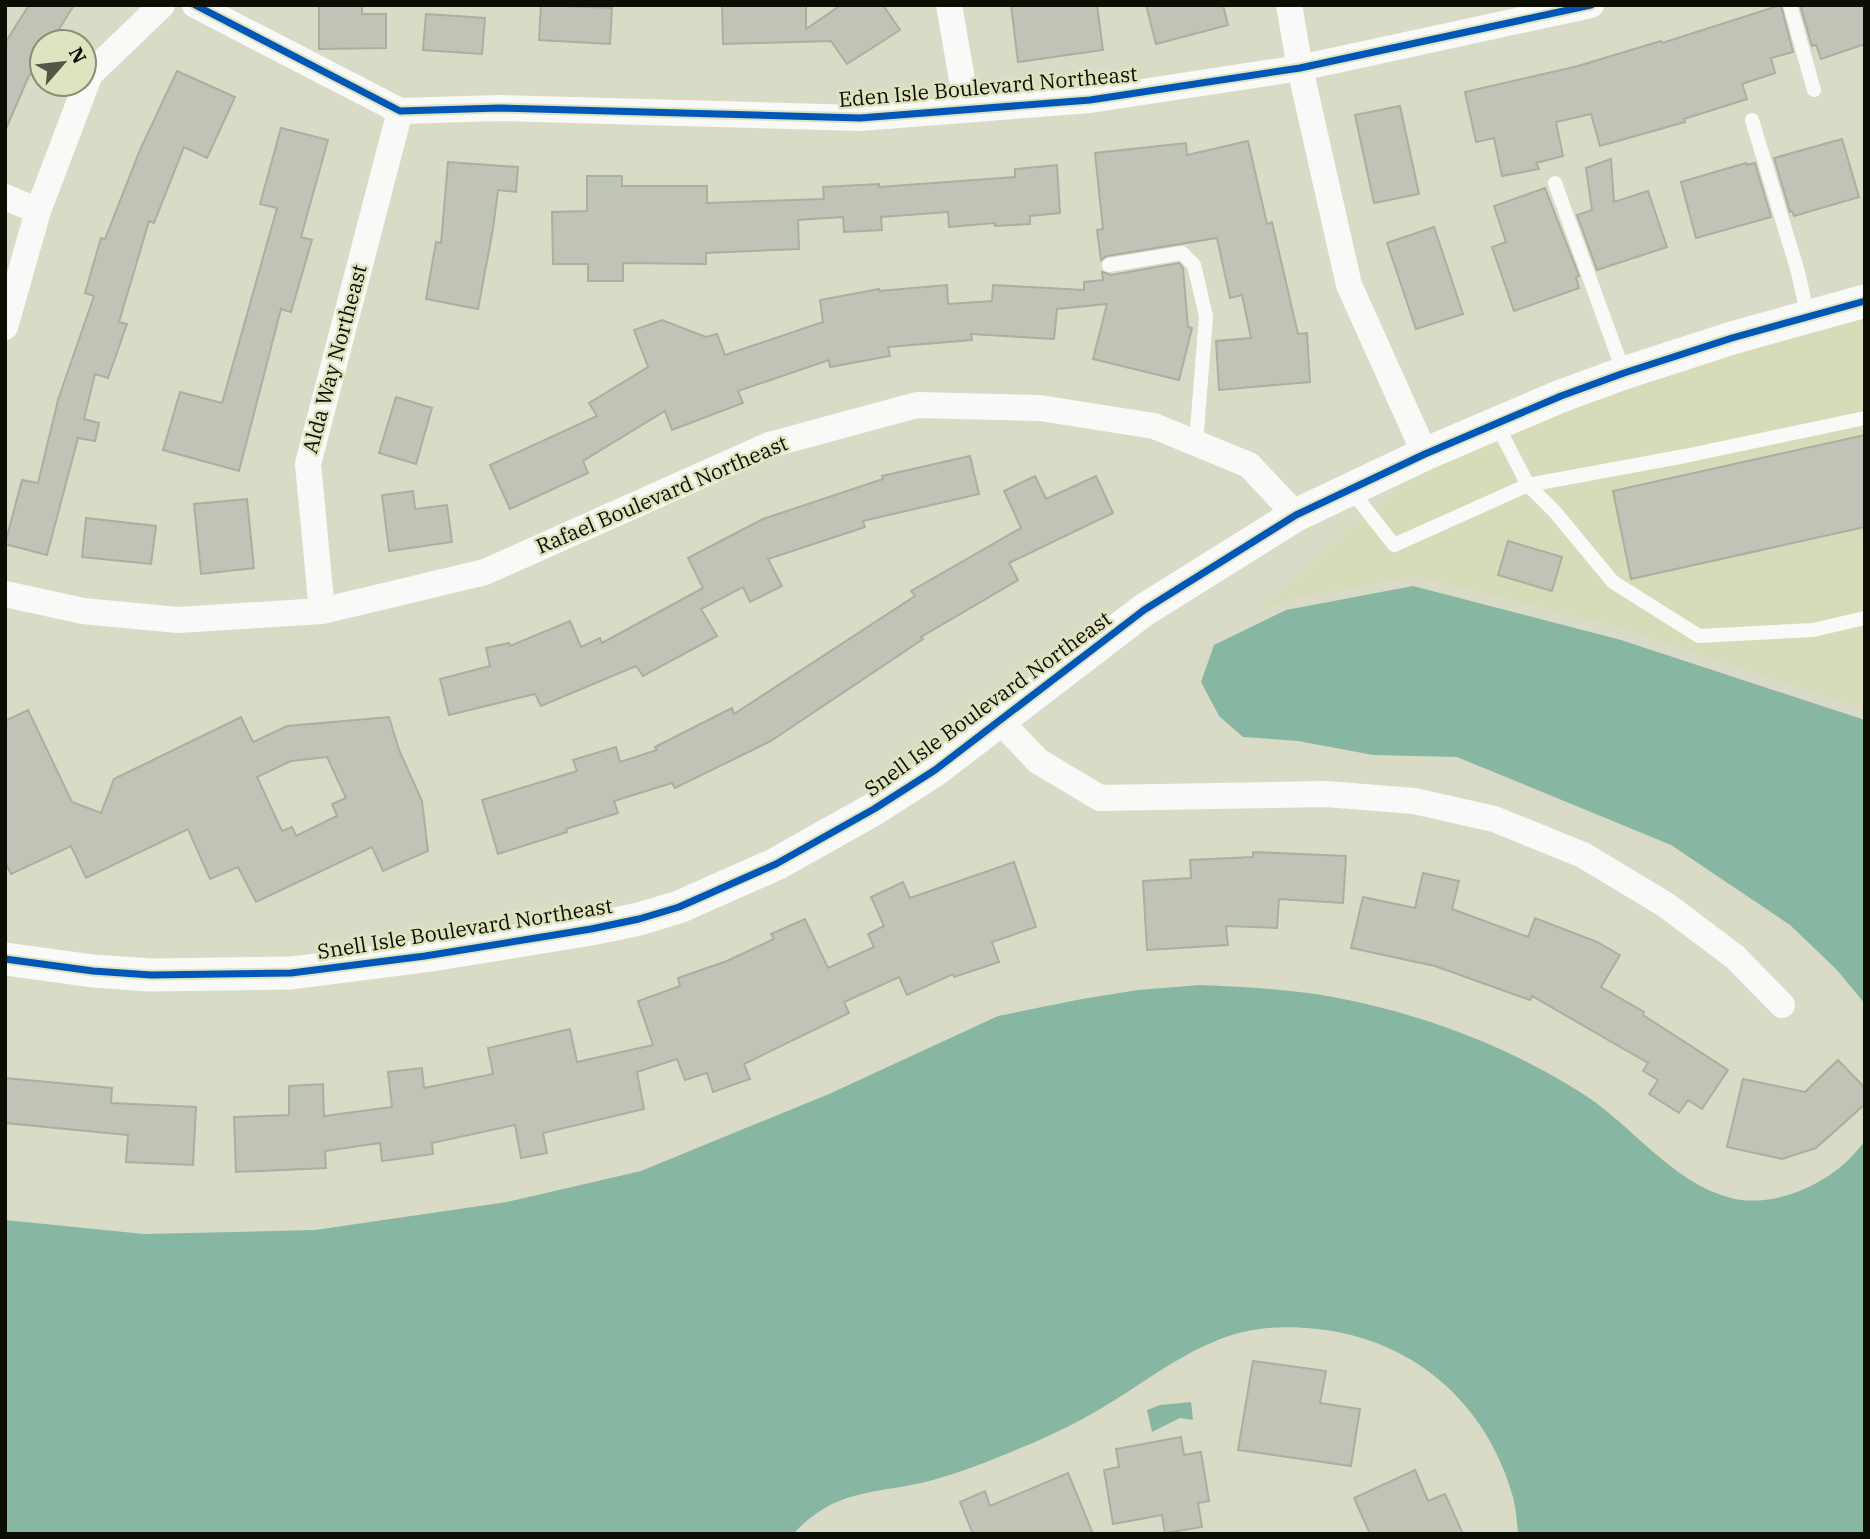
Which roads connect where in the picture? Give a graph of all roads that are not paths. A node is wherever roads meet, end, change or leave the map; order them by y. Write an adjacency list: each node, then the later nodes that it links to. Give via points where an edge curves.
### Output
1 (162, 5): 14 (street, via 90,74)
2 (195, 5): 10 (street, Eden Isle Boulevard Northeast)
3 (949, 5): 9 (street)
4 (1289, 5): 7 (street)
5 (1591, 5): 7 (street, Eden Isle Boulevard Northeast)
6 (1790, 5): 8 (lane)
7 (1300, 68): 9 (street, Eden Isle Boulevard Northeast, via 1090,100); 23 (street, via 1349,285)
8 (1814, 90)
9 (967, 108): 10 (street, Eden Isle Boulevard Northeast, via 860,118 500,108)
10 (400, 111): 28 (street, Alda Way Northeast, via 308,464)
11 (1752, 120): 17 (lane)
12 (1555, 183): 19 (lane)
13 (5, 197): 14 (street)
14 (38, 211): 18 (street)
15 (1109, 265): 22 (lane, via 1182,253 1194,265 1206,316)
16 (1865, 301): 17 (street, Snell Isle Boulevard Northeast)
17 (1808, 317): 19 (street, Snell Isle Boulevard Northeast)
18 (5, 327)
19 (1624, 373): 21 (street, Snell Isle Boulevard Northeast)
20 (1865, 418): 24 (lane)
21 (1496, 423): 23 (street, Snell Isle Boulevard Northeast); 24 (lane)
22 (1196, 443): 26 (street, Rafael Boulevard Northeast, via 1249,465); 28 (street, Rafael Boulevard Northeast, via 1154,426 1040,408 917,405 769,445 485,572)
23 (1425, 454): 25 (street, Snell Isle Boulevard Northeast)
24 (1528, 485): 25 (lane, via 1394,545); 29 (lane, via 1613,582 1699,636 1813,630)
25 (1350, 489): 26 (street, Snell Isle Boulevard Northeast)
26 (1296, 515): 30 (street, Snell Isle Boulevard Northeast, via 1144,610)
27 (5, 594): 28 (street, Rafael Boulevard Northeast, via 83,611 178,620)
28 (322, 611)
29 (1865, 618)
30 (999, 720): 31 (street, Snell Isle Boulevard Northeast, via 935,770 834,834 725,888 639,919 425,956 290,973 151,975); 32 (street, via 1038,761 1100,798 1326,794 1414,801 1494,819 1583,855 1666,905 1735,957)
31 (5, 959)
32 (1782, 1005)

